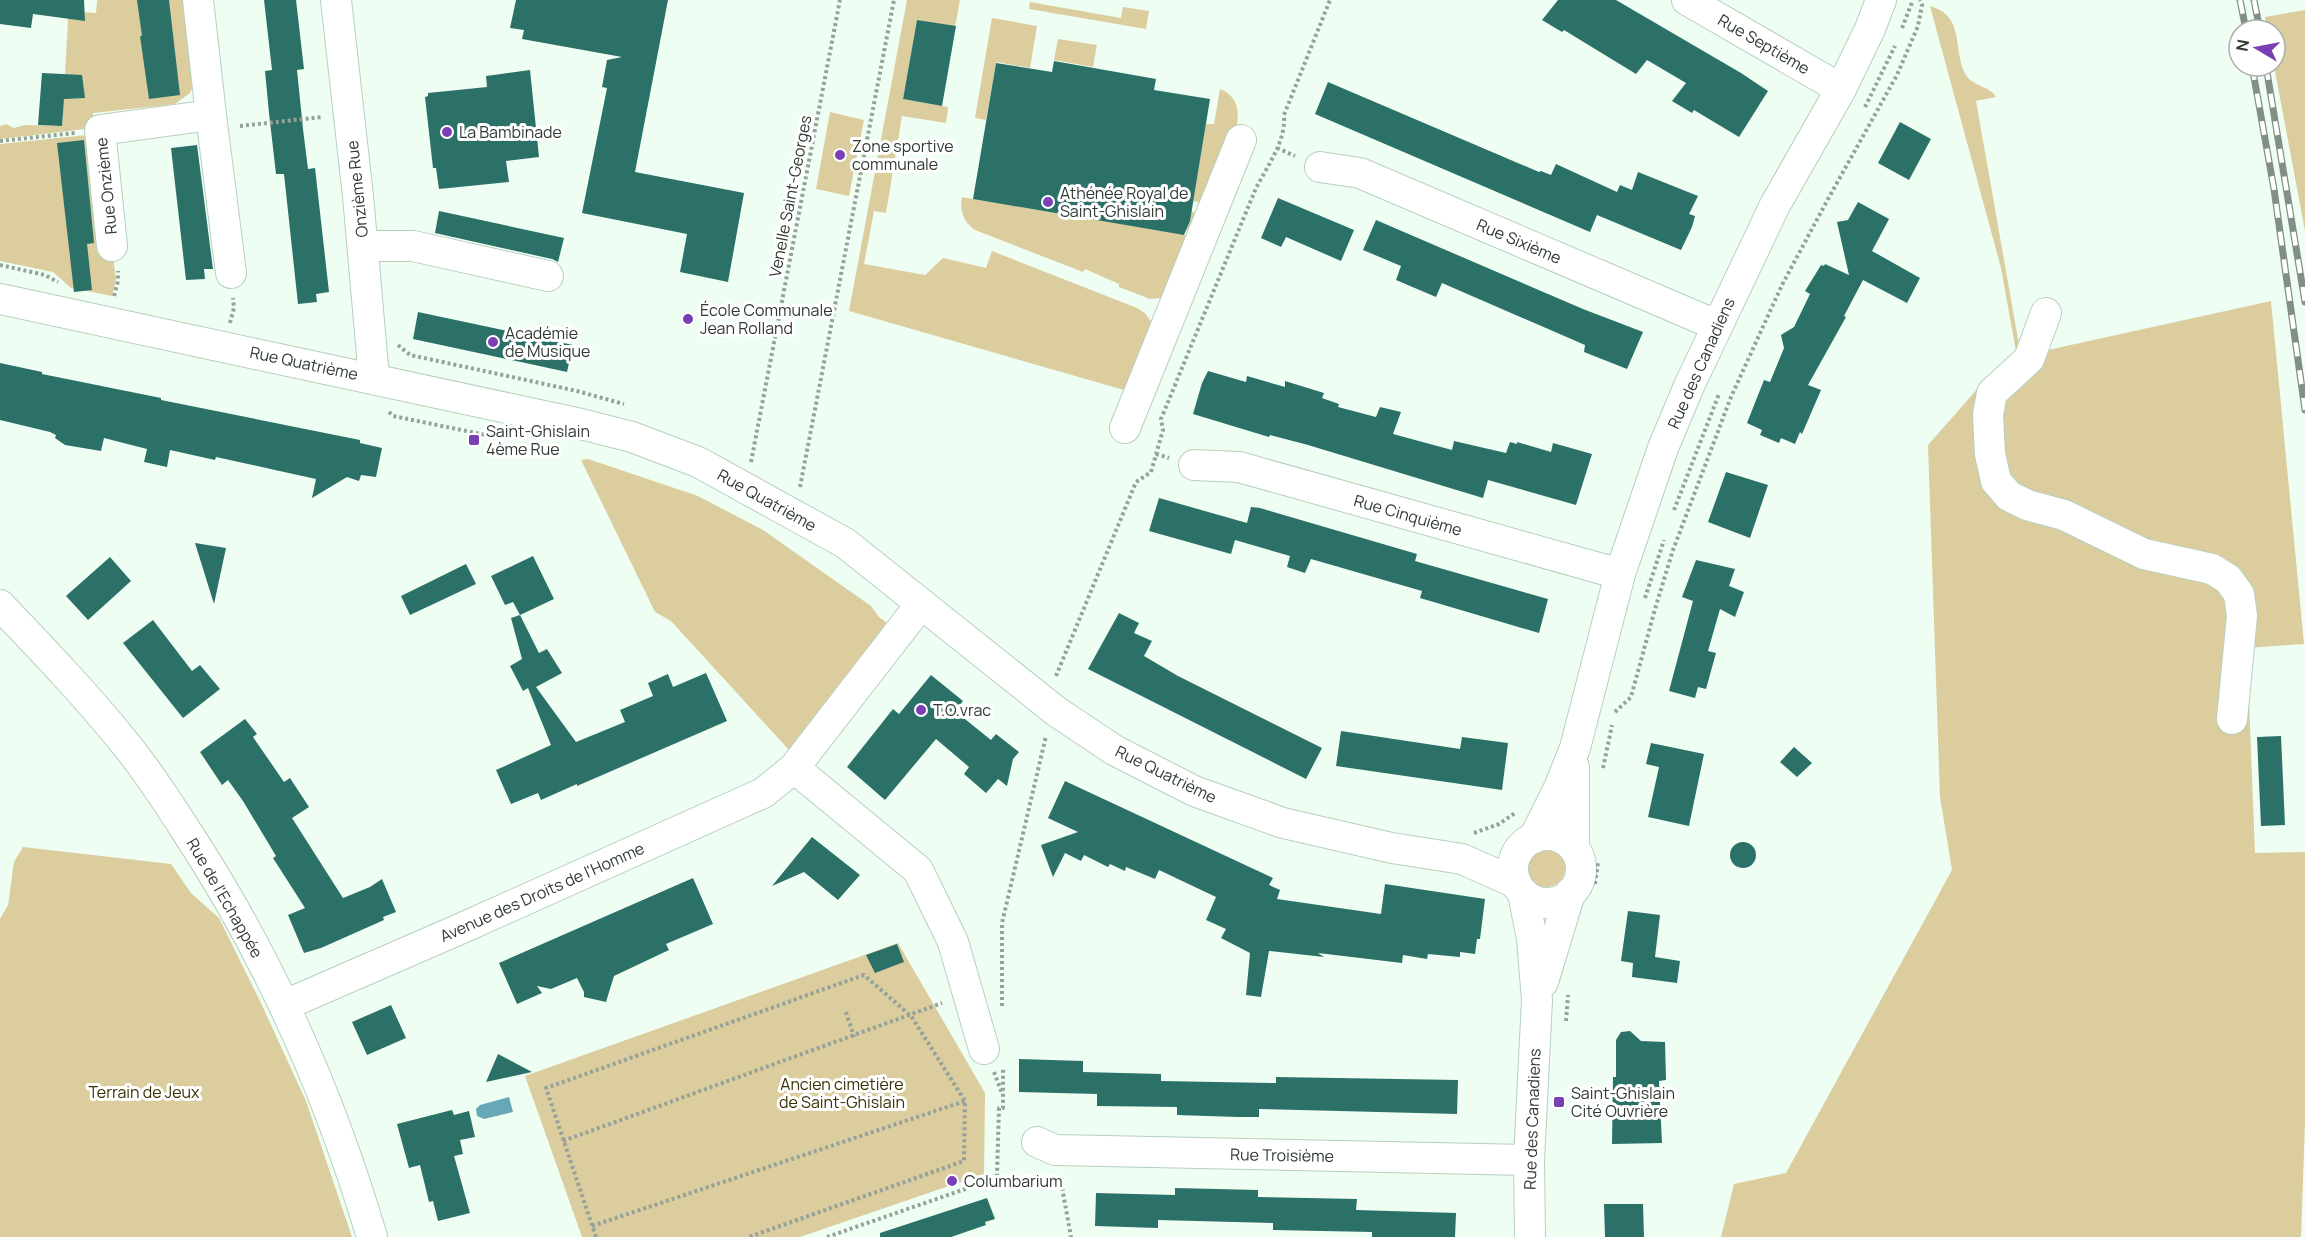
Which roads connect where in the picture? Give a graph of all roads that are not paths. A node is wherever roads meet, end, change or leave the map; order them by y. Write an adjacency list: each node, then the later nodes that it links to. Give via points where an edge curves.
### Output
1 (198, 0): 6 (street)
2 (336, 0): 10 (street, Onzième Rue)
3 (1688, 0): 5 (street, Rue Septième)
4 (1881, 0): 5 (street, Rue des Canadiens)
5 (1841, 89): 15 (street, Rue des Canadiens, via 1775,205)
6 (212, 122): 9 (street, Rue Onzième, via 100,130); 11 (street)
7 (1241, 140): 17 (street)
8 (1320, 167): 15 (street, Rue Sixième, via 1360,173)
9 (112, 246)
10 (363, 246): 12 (street, via 413,246); 16 (street, Onzième Rue)
11 (231, 273)
12 (548, 276)
13 (0, 299): 16 (street, Rue Quatrième)
14 (2046, 313): 22 (street, via 2029,359 1992,393 1988,415 1996,481 2009,496 2027,505 2064,515 2144,554 2212,569 2228,579 2239,594 2242,616)
15 (1716, 325): 19 (street, Rue des Canadiens, via 1664,448)
16 (374, 378): 20 (street, Rue Quatrième, via 632,437 698,462 845,543)
17 (1125, 428)
18 (1194, 465): 19 (street, Rue Cinquième, via 1239,467)
19 (1620, 574): 23 (street, Rue des Canadiens)
20 (921, 604): 24 (street, Avenue des Droits de l'Homme); 27 (street, Rue Quatrième, via 1057,712 1114,750 1194,790 1283,824)
21 (0, 605): 31 (street, Rue de l'Echappée, via 129,748 239,916)
22 (2232, 719)
23 (1575, 748): 25 (street, Rue des Canadiens, via 1559,788); 26 (street, Rue des Canadiens)
24 (794, 768): 31 (street, Avenue des Droits de l'Homme, via 763,793); 32 (street, via 918,870 953,942)
25 (1529, 841): 26 (street, via 1555,836); 27 (street, Rue Quatrième); 28 (street, Rue des Canadiens, via 1514,862)
26 (1574, 848): 29 (street, Rue des Canadiens, via 1581,870)
27 (1462, 859): 28 (street, Rue Quatrième)
28 (1519, 888): 29 (street, via 1531,899 1544,902); 30 (street, Rue des Canadiens, via 1532,939)
29 (1570, 893): 30 (street, Rue des Canadiens)
30 (1538, 1000): 34 (street, Rue des Canadiens)
31 (285, 1005): 35 (street, Rue de l'Echappée, via 330,1110)
32 (984, 1049)
33 (1046, 1146): 34 (street, Rue Troisième)
34 (1529, 1160): 36 (street, Rue des Canadiens)
35 (372, 1237)
36 (1530, 1237)

